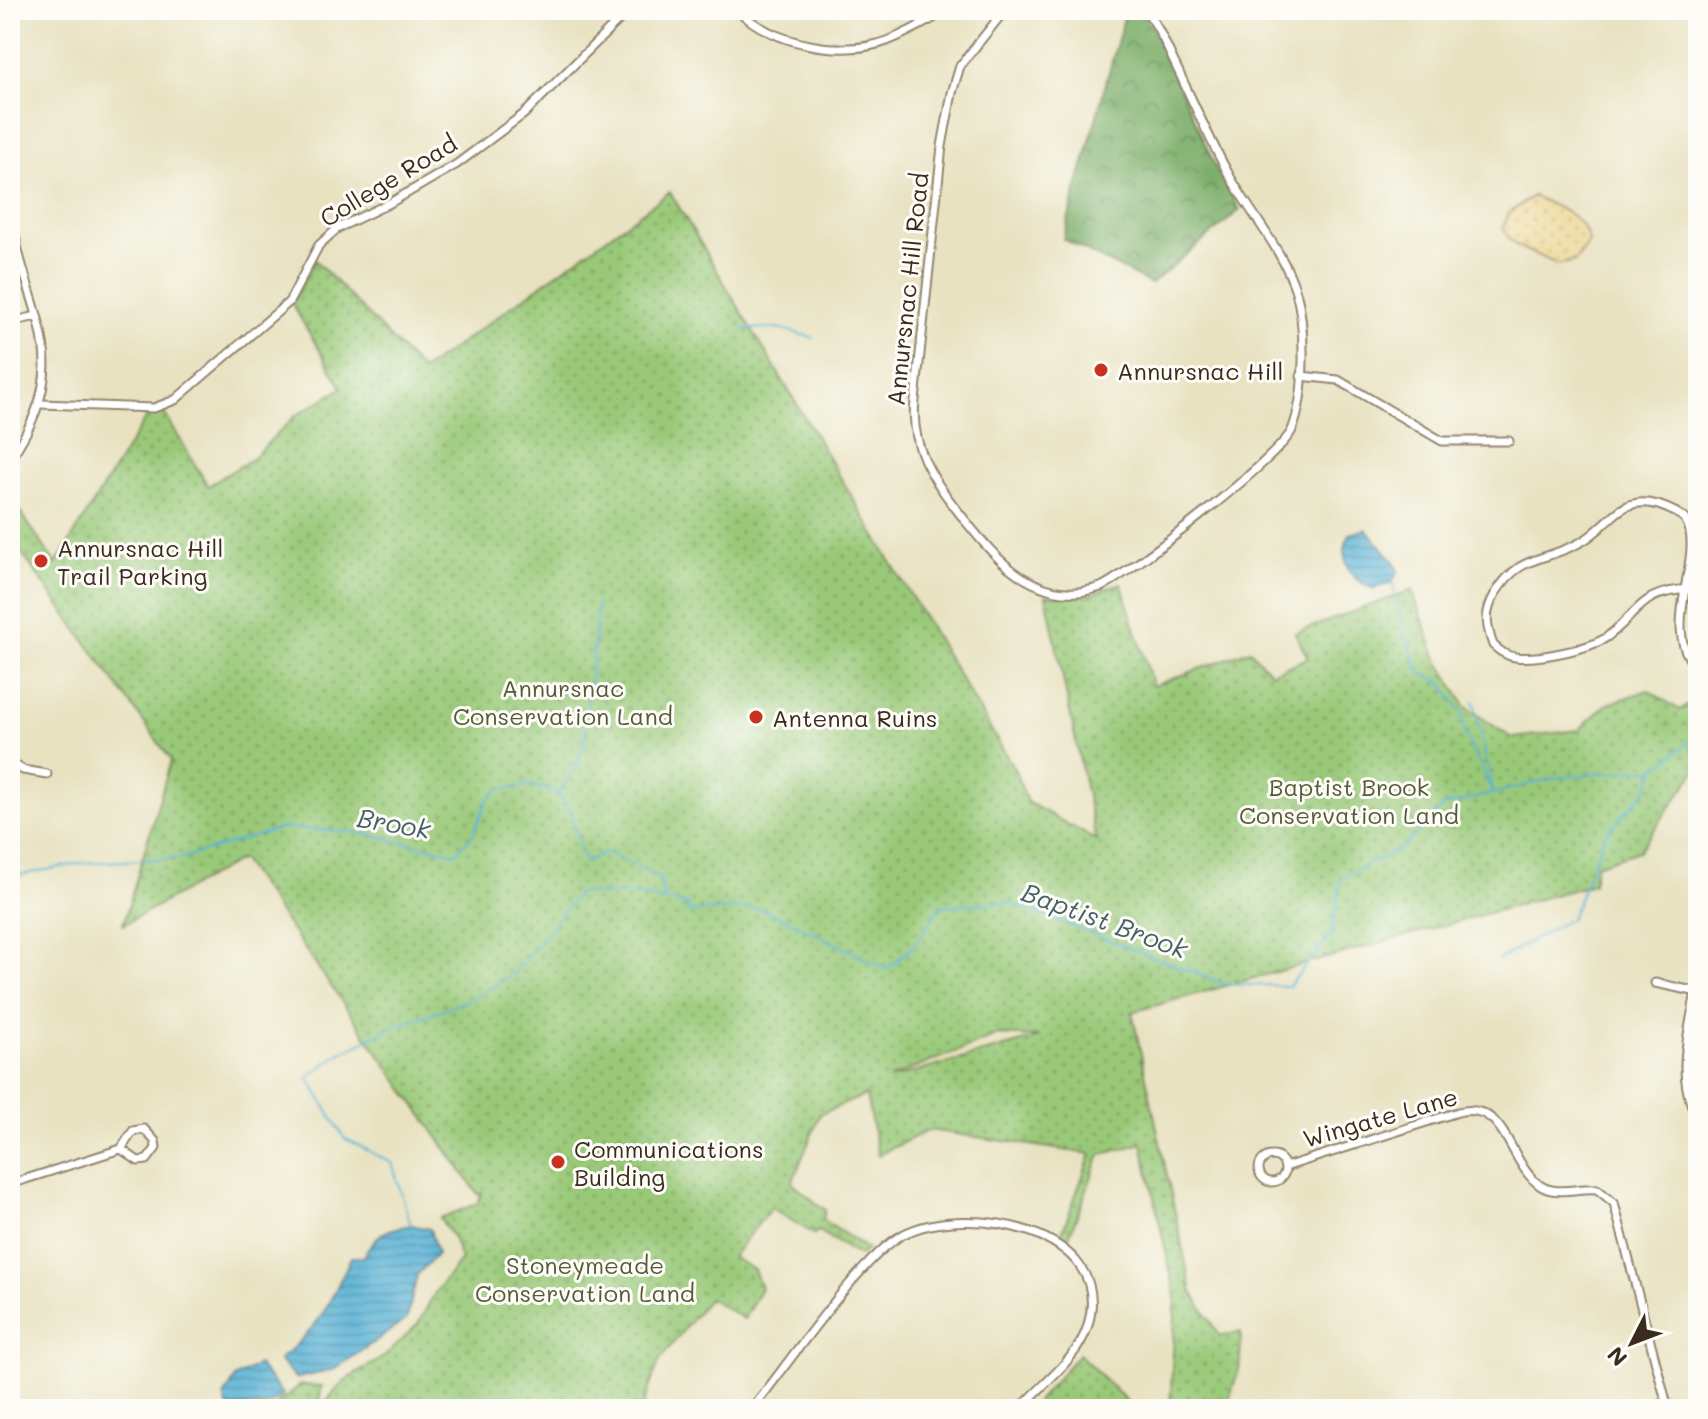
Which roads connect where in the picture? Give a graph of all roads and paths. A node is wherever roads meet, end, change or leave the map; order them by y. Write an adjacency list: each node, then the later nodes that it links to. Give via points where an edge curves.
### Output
1 (629, 10): 10 (street, College Road, via 524,114 457,164 338,228 319,245 289,302 175,400 154,408)
2 (738, 10): 3 (street, via 752,25 777,36 840,47 886,41)
3 (948, 10)
4 (1005, 10): 9 (street, Annursnac Hill Road, via 960,66 952,93 913,419 920,453 969,526 1024,579 1060,591 1099,588 1272,456 1291,432)
5 (1145, 10): 9 (street, Annursnac Hill Road, via 1296,293)
6 (10, 191): 7 (street, via 17,255)
7 (37, 316): 8 (street); 10 (street, via 47,373)
8 (10, 322)
9 (1301, 376): 11 (street, via 1338,380 1442,441)
10 (41, 404): 12 (street)
11 (1509, 441)
12 (10, 459)
13 (1690, 589): 13 (street, via 1698,554 1687,520 1643,501 1622,508 1583,541 1508,573 1486,609 1486,625 1493,645 1517,658 1584,648 1606,638 1647,599 1663,591); 14 (street, via 1683,644)
14 (1698, 669)
15 (10, 762): 16 (street)
16 (47, 774)
17 (1655, 983): 18 (street)
18 (1697, 992): 19 (street, via 1683,1070)
19 (1698, 1119)
20 (121, 1149): 20 (street, via 138,1161 147,1160 156,1148 144,1129 133,1131); 22 (street)
21 (1285, 1167): 25 (street, Wingate Lane, via 1458,1112 1475,1110 1489,1117 1540,1186 1593,1189 1612,1200)
22 (10, 1184)
23 (752, 1409): 24 (street, via 883,1248 923,1226 966,1219 1053,1241 1074,1258 1088,1283 1091,1310 1083,1337)
24 (1020, 1409)
25 (1668, 1409)

